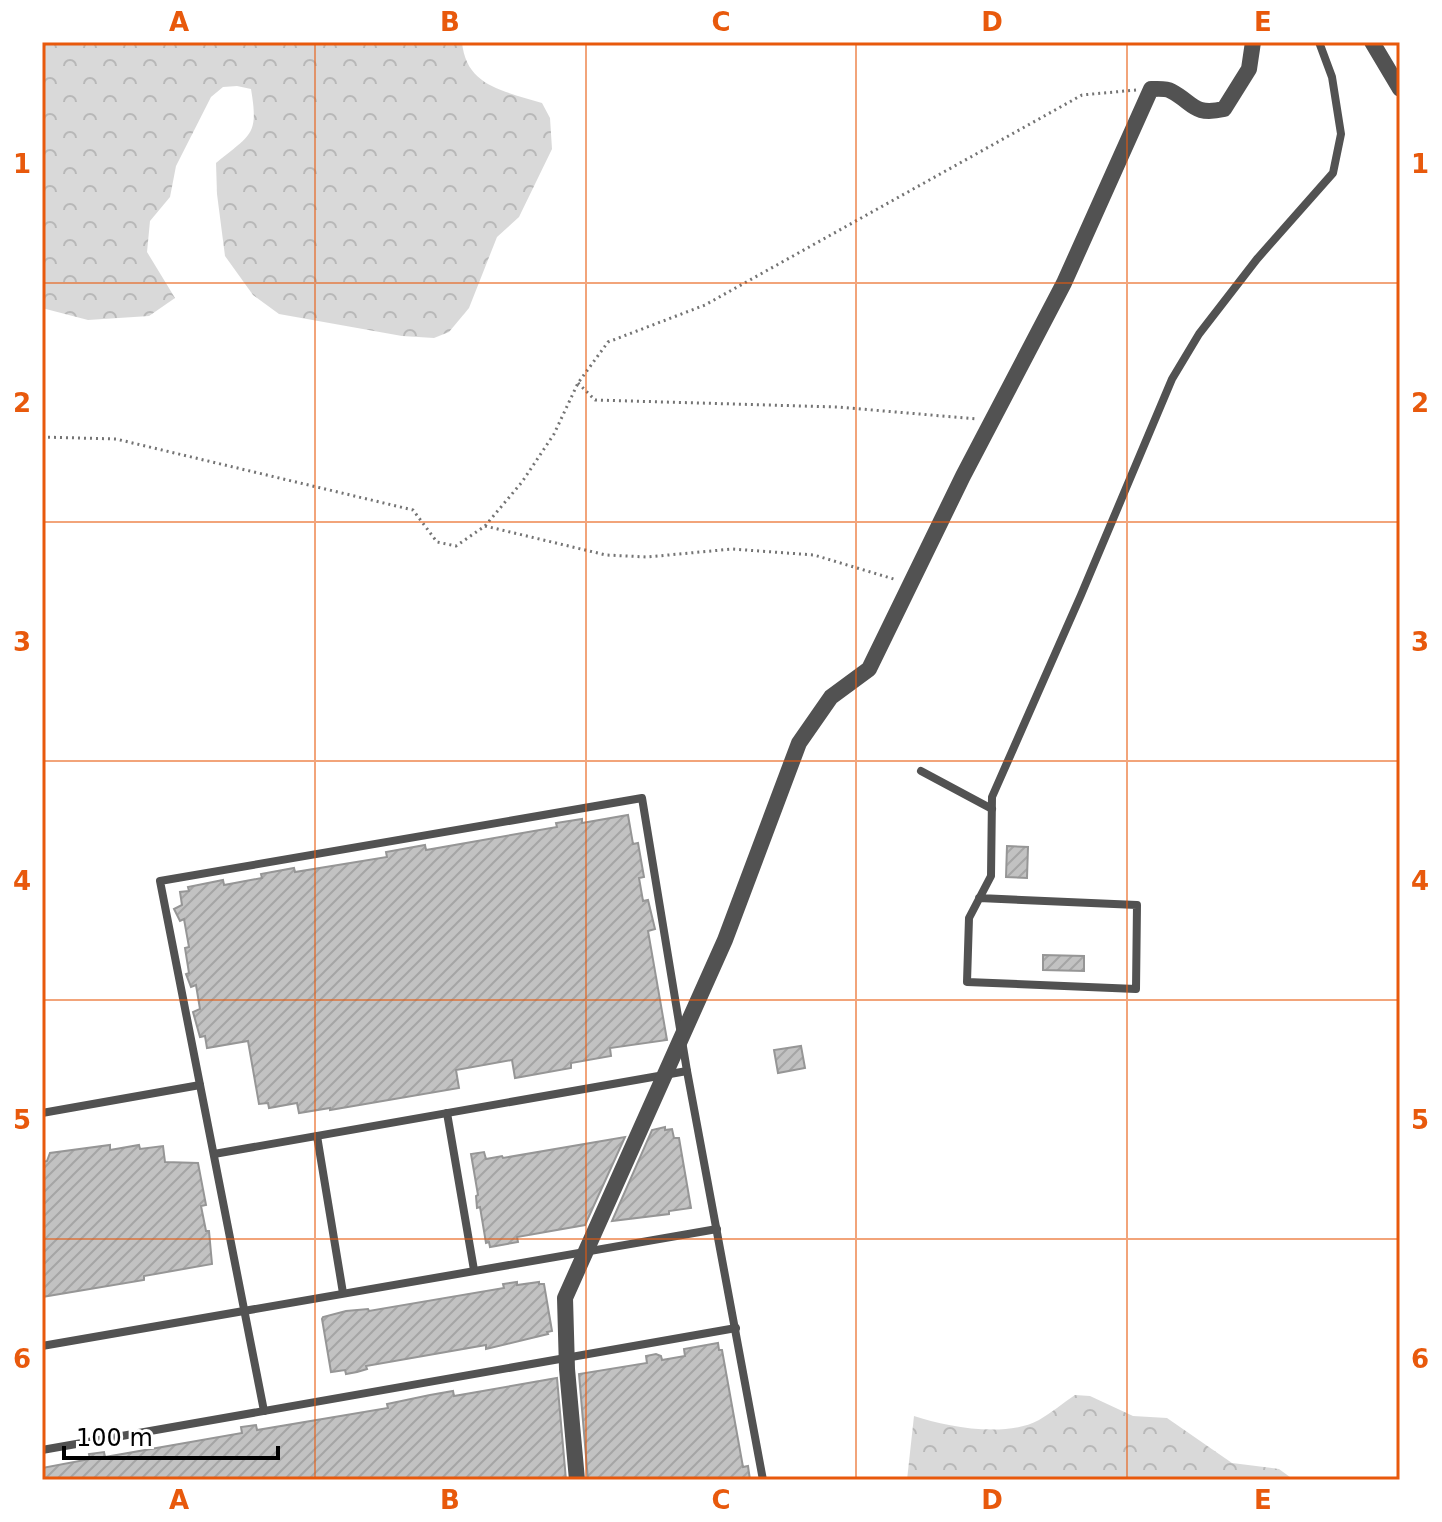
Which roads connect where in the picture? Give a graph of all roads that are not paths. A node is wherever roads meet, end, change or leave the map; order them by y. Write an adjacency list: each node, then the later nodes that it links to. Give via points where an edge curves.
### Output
1 (1253, 42): 22 (street, via 1249,69 1224,109 1208,113 1169,90 1151,89 1064,283 869,669 831,697 799,743 725,940 565,1298)
2 (1319, 42): 6 (lane, via 1332,77 1341,134 1333,173 1247,272 1172,379 992,797)
3 (1372, 42): 4 (street)
4 (1400, 89)
5 (921, 771): 6 (lane)
6 (992, 809): 7 (lane, via 991,876)
7 (979, 898): 7 (lane, via 1137,905 1136,989 967,982 969,918)
8 (687, 1071): 9 (lane, via 642,798 160,881); 11 (lane); 14 (lane)
9 (200, 1085): 10 (lane); 13 (lane)
10 (42, 1113)
11 (447, 1113): 12 (lane); 15 (lane)
12 (317, 1136): 13 (lane); 16 (lane)
13 (214, 1154): 17 (lane)
14 (717, 1229): 15 (lane); 18 (lane)
15 (474, 1270): 16 (lane)
16 (343, 1293): 17 (lane)
17 (244, 1310): 19 (lane); 20 (lane)
18 (736, 1328): 20 (lane); 23 (lane)
19 (42, 1346)
20 (264, 1411): 21 (lane)
21 (42, 1450)
22 (577, 1480)
23 (763, 1480)

